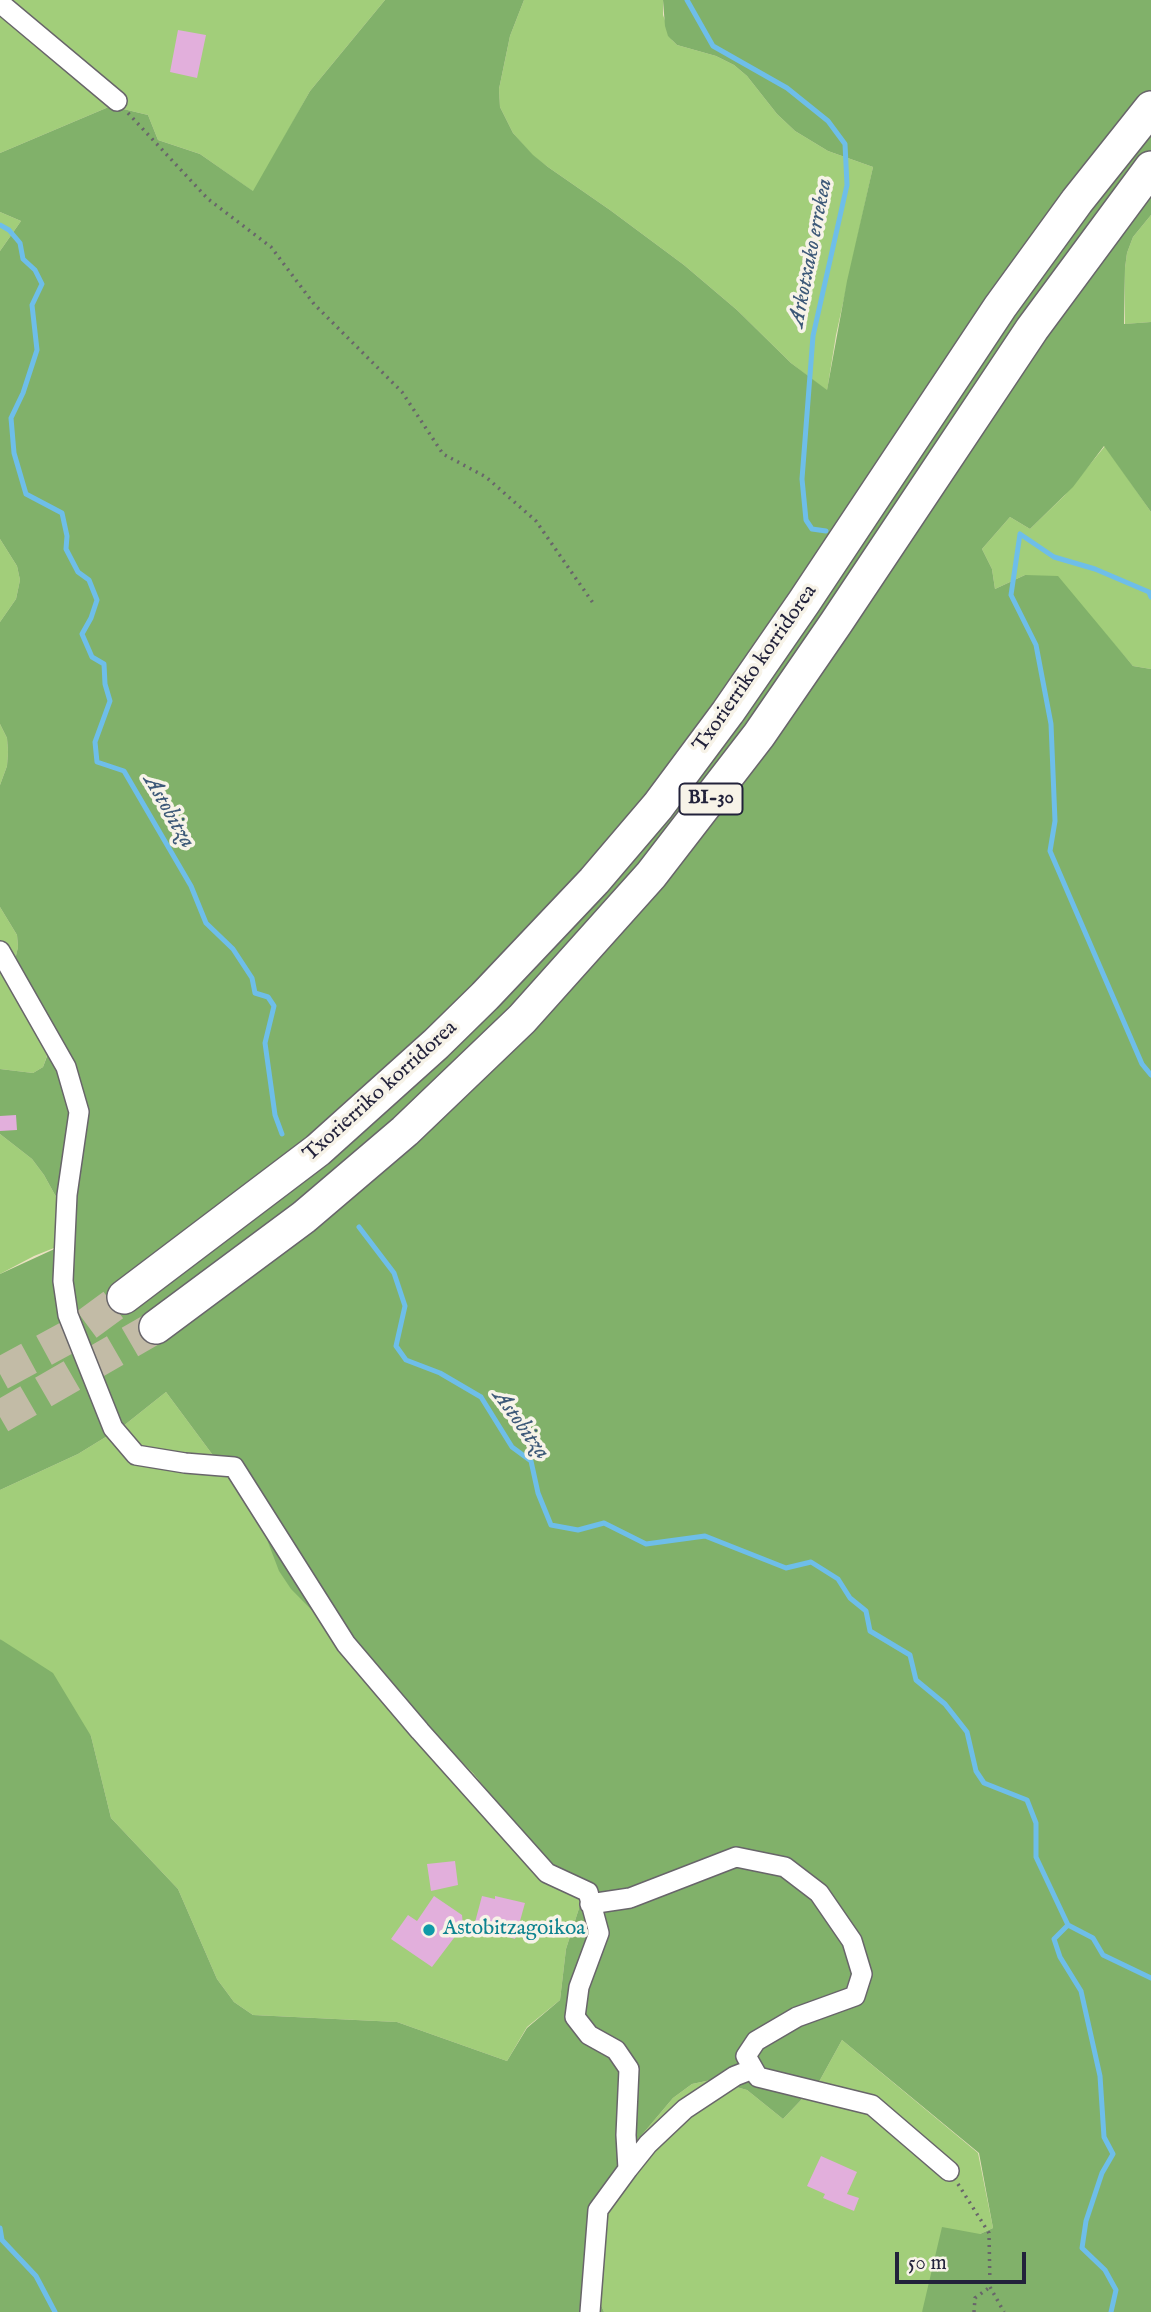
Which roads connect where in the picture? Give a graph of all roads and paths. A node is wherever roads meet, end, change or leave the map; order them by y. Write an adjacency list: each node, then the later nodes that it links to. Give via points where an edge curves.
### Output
1 (0, 3): 2 (street)
2 (117, 101): 5 (path, via 208,200 271,247 314,304 402,392 443,454 486,477 536,521)
3 (1151, 108): 7 (highway, Txorierriko korridorea / BI-30, via 1000,307 728,712 658,806 594,881 466,1015 318,1150)
4 (1151, 168): 8 (highway, Txorierriko korridorea / BI-30, via 1024,340 759,735 652,875 522,1019 425,1113 304,1217)
5 (593, 603)
6 (0, 951): 9 (street, via 66,1067 79,1112 67,1195 63,1281 68,1315 113,1428 136,1455 234,1466 346,1644 547,1872 588,1892)
7 (124, 1297)
8 (156, 1327)
9 (590, 1904): 10 (street, via 630,1898 736,1857 785,1867 820,1894 852,1941 863,1974 855,1996 797,2017 756,2041 746,2056); 11 (street, via 599,1933 579,1987 575,2017 589,2035 616,2050 629,2069)
10 (753, 2069): 11 (street, via 685,2109); 12 (street, via 758,2077 872,2105)
11 (628, 2168): 14 (street, via 598,2210)
12 (949, 2171): 13 (path, via 989,2233)
13 (990, 2287): 15 (path, via 975,2298); 16 (path)
14 (590, 2312)
15 (974, 2312)
16 (1004, 2312)

